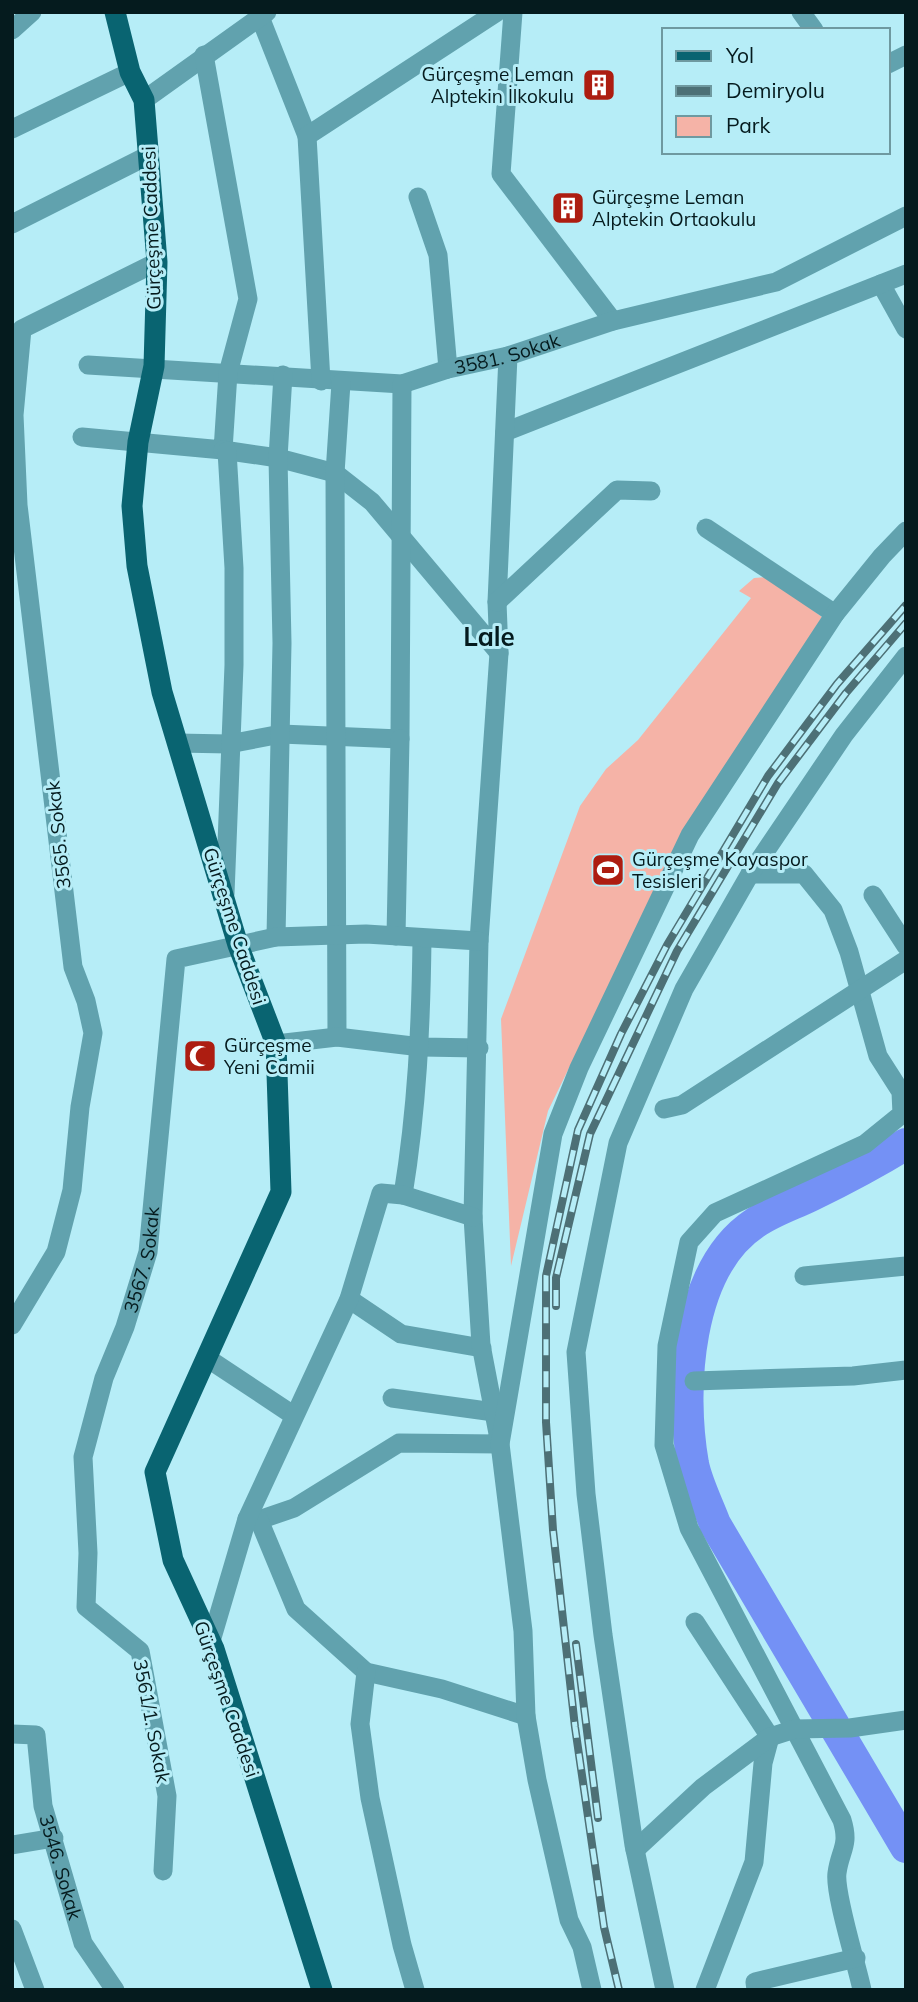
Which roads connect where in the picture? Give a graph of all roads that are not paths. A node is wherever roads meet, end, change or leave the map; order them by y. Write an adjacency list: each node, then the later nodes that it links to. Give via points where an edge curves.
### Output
1 (32, 12): 9 (street)
2 (115, 12): 13 (main road)
3 (125, 12): 13 (main road)
4 (497, 12): 16 (street)
5 (513, 12): 24 (street, via 501,174)
6 (801, 12): 8 (street)
7 (263, 15): 10 (street); 16 (street)
8 (813, 28)
9 (12, 30)
10 (204, 55): 14 (street); 30 (street, via 248,299)
11 (906, 55): 12 (street)
12 (890, 63)
13 (130, 72): 14 (main road, Gürçeşme Caddesi); 15 (street)
14 (144, 100): 17 (main road, Gürçeşme Caddesi)
15 (12, 130)
16 (307, 136): 32 (street)
17 (149, 156): 20 (street); 21 (main road, Gürçeşme Caddesi)
18 (418, 197): 29 (street, via 438,255)
19 (906, 216): 24 (street, 3581. Sokak, via 776,282)
20 (12, 225)
21 (157, 262): 28 (main road, Gürçeşme Caddesi); 35 (street, 3565. Sokak, via 22,329)
22 (906, 274): 23 (street)
23 (881, 284): 25 (street); 36 (street)
24 (613, 321): 26 (street, 3581. Sokak)
25 (906, 328)
26 (508, 356): 29 (street, 3581. Sokak); 36 (street)
27 (88, 365): 28 (street, 3581. Sokak)
28 (154, 366): 30 (street, 3581. Sokak); 38 (main road, Gürçeşme Caddesi)
29 (448, 369): 34 (street, 3581. Sokak)
30 (228, 373): 31 (street, 3581. Sokak); 39 (street)
31 (283, 375): 32 (street, 3581. Sokak); 40 (street)
32 (321, 381): 33 (street, 3581. Sokak)
33 (341, 383): 34 (street, 3581. Sokak); 41 (street)
34 (402, 384): 45 (street)
35 (13, 426): 79 (street, 3565. Sokak, via 18,505 73,967 93,1033 72,1190 56,1252)
36 (505, 432): 48 (street)
37 (82, 437): 38 (street)
38 (138, 442): 39 (street); 55 (main road, Gürçeşme Caddesi, via 132,506 137,566)
39 (225, 450): 40 (street); 56 (street, via 234,568)
40 (278, 458): 41 (street); 52 (street)
41 (335, 473): 45 (street, via 372,502); 53 (street)
42 (651, 491): 48 (street, via 617,490)
43 (706, 528): 49 (street)
44 (906, 531): 47 (street)
45 (403, 539): 50 (street); 54 (street)
46 (906, 542): 47 (street)
47 (881, 556): 49 (street)
48 (497, 602): 50 (street)
49 (835, 614): 87 (street, via 690,835 579,1068 553,1134)
50 (499, 653): 64 (street)
51 (906, 656): 57 (street, via 844,735)
52 (281, 734): 53 (street); 56 (street); 62 (street)
53 (336, 736): 54 (street); 60 (street)
54 (400, 739): 61 (street)
55 (177, 743): 56 (street); 59 (main road, Gürçeşme Caddesi)
56 (229, 744): 59 (street)
57 (750, 874): 68 (street, via 804,874 833,910); 100 (street, via 684,989 618,1143 576,1352 601,1623)
58 (873, 895): 66 (street)
59 (225, 901): 65 (main road, Gürçeşme Caddesi)
60 (334, 934): 61 (street); 62 (street); 69 (street)
61 (396, 936): 63 (street)
62 (276, 937): 65 (street)
63 (422, 939): 64 (street); 71 (street)
64 (480, 941): 72 (street)
65 (239, 945): 70 (main road, Gürçeşme Caddesi); 89 (street, 3567. Sokak, via 176,960 148,1252 104,1378 83,1457)
66 (906, 946)
67 (906, 960): 68 (street)
68 (860, 988): 73 (street, via 681,1105); 95 (street, via 878,1056 901,1092 902,1114 864,1144 715,1213 689,1242 667,1346 664,1445 689,1528)
69 (337, 1037): 70 (street); 71 (street)
70 (276, 1044): 81 (main road, Gürçeşme Caddesi, via 281,1192)
71 (421, 1047): 72 (street); 74 (street)
72 (479, 1048): 75 (street)
73 (664, 1109)
74 (403, 1195): 75 (street); 78 (street, via 381,1193)
75 (473, 1217): 80 (street)
76 (906, 1266): 77 (street)
77 (804, 1276)
78 (349, 1299): 80 (street, via 401,1334); 86 (street)
79 (12, 1325)
80 (482, 1348): 85 (street)
81 (207, 1358): 86 (street); 91 (main road, Gürçeşme Caddesi, via 155,1472 173,1560)
82 (906, 1370): 83 (street, via 840,1377)
83 (694, 1381)
84 (392, 1398): 85 (street)
85 (494, 1412): 87 (street)
86 (293, 1415): 88 (street)
87 (500, 1444): 88 (street, via 399,1443 294,1508); 93 (street, via 523,1631)
88 (253, 1519): 91 (street); 92 (street, via 296,1609)
89 (88, 1553): 101 (street, 3561/1. Sokak, via 86,1607 140,1651 167,1796)
90 (695, 1622): 97 (street)
91 (211, 1641): 106 (main road, Gürçeşme Caddesi)
92 (366, 1672): 93 (street, via 442,1689); 107 (street, via 360,1724 370,1798)
93 (526, 1716): 108 (street, via 569,1920 582,1947)
94 (906, 1720): 95 (street)
95 (800, 1729): 97 (street); 103 (street, via 846,1835 836,1873)
96 (12, 1734): 98 (street, 3546. Sokak, via 36,1735 43,1806)
97 (770, 1737): 100 (street, via 703,1787); 110 (street, via 763,1763 754,1862)
98 (54, 1838): 99 (street); 105 (street, 3546. Sokak, via 83,1943)
99 (12, 1845)
100 (635, 1850): 109 (street)
101 (163, 1871)
102 (12, 1930): 104 (street)
103 (856, 1958): 111 (street, via 755,1982); 112 (street)
104 (35, 1990)
105 (115, 1990)
106 (322, 1990)
107 (415, 1990)
108 (592, 1990)
109 (665, 1990)
110 (705, 1990)
111 (756, 1990)
112 (862, 1990)

